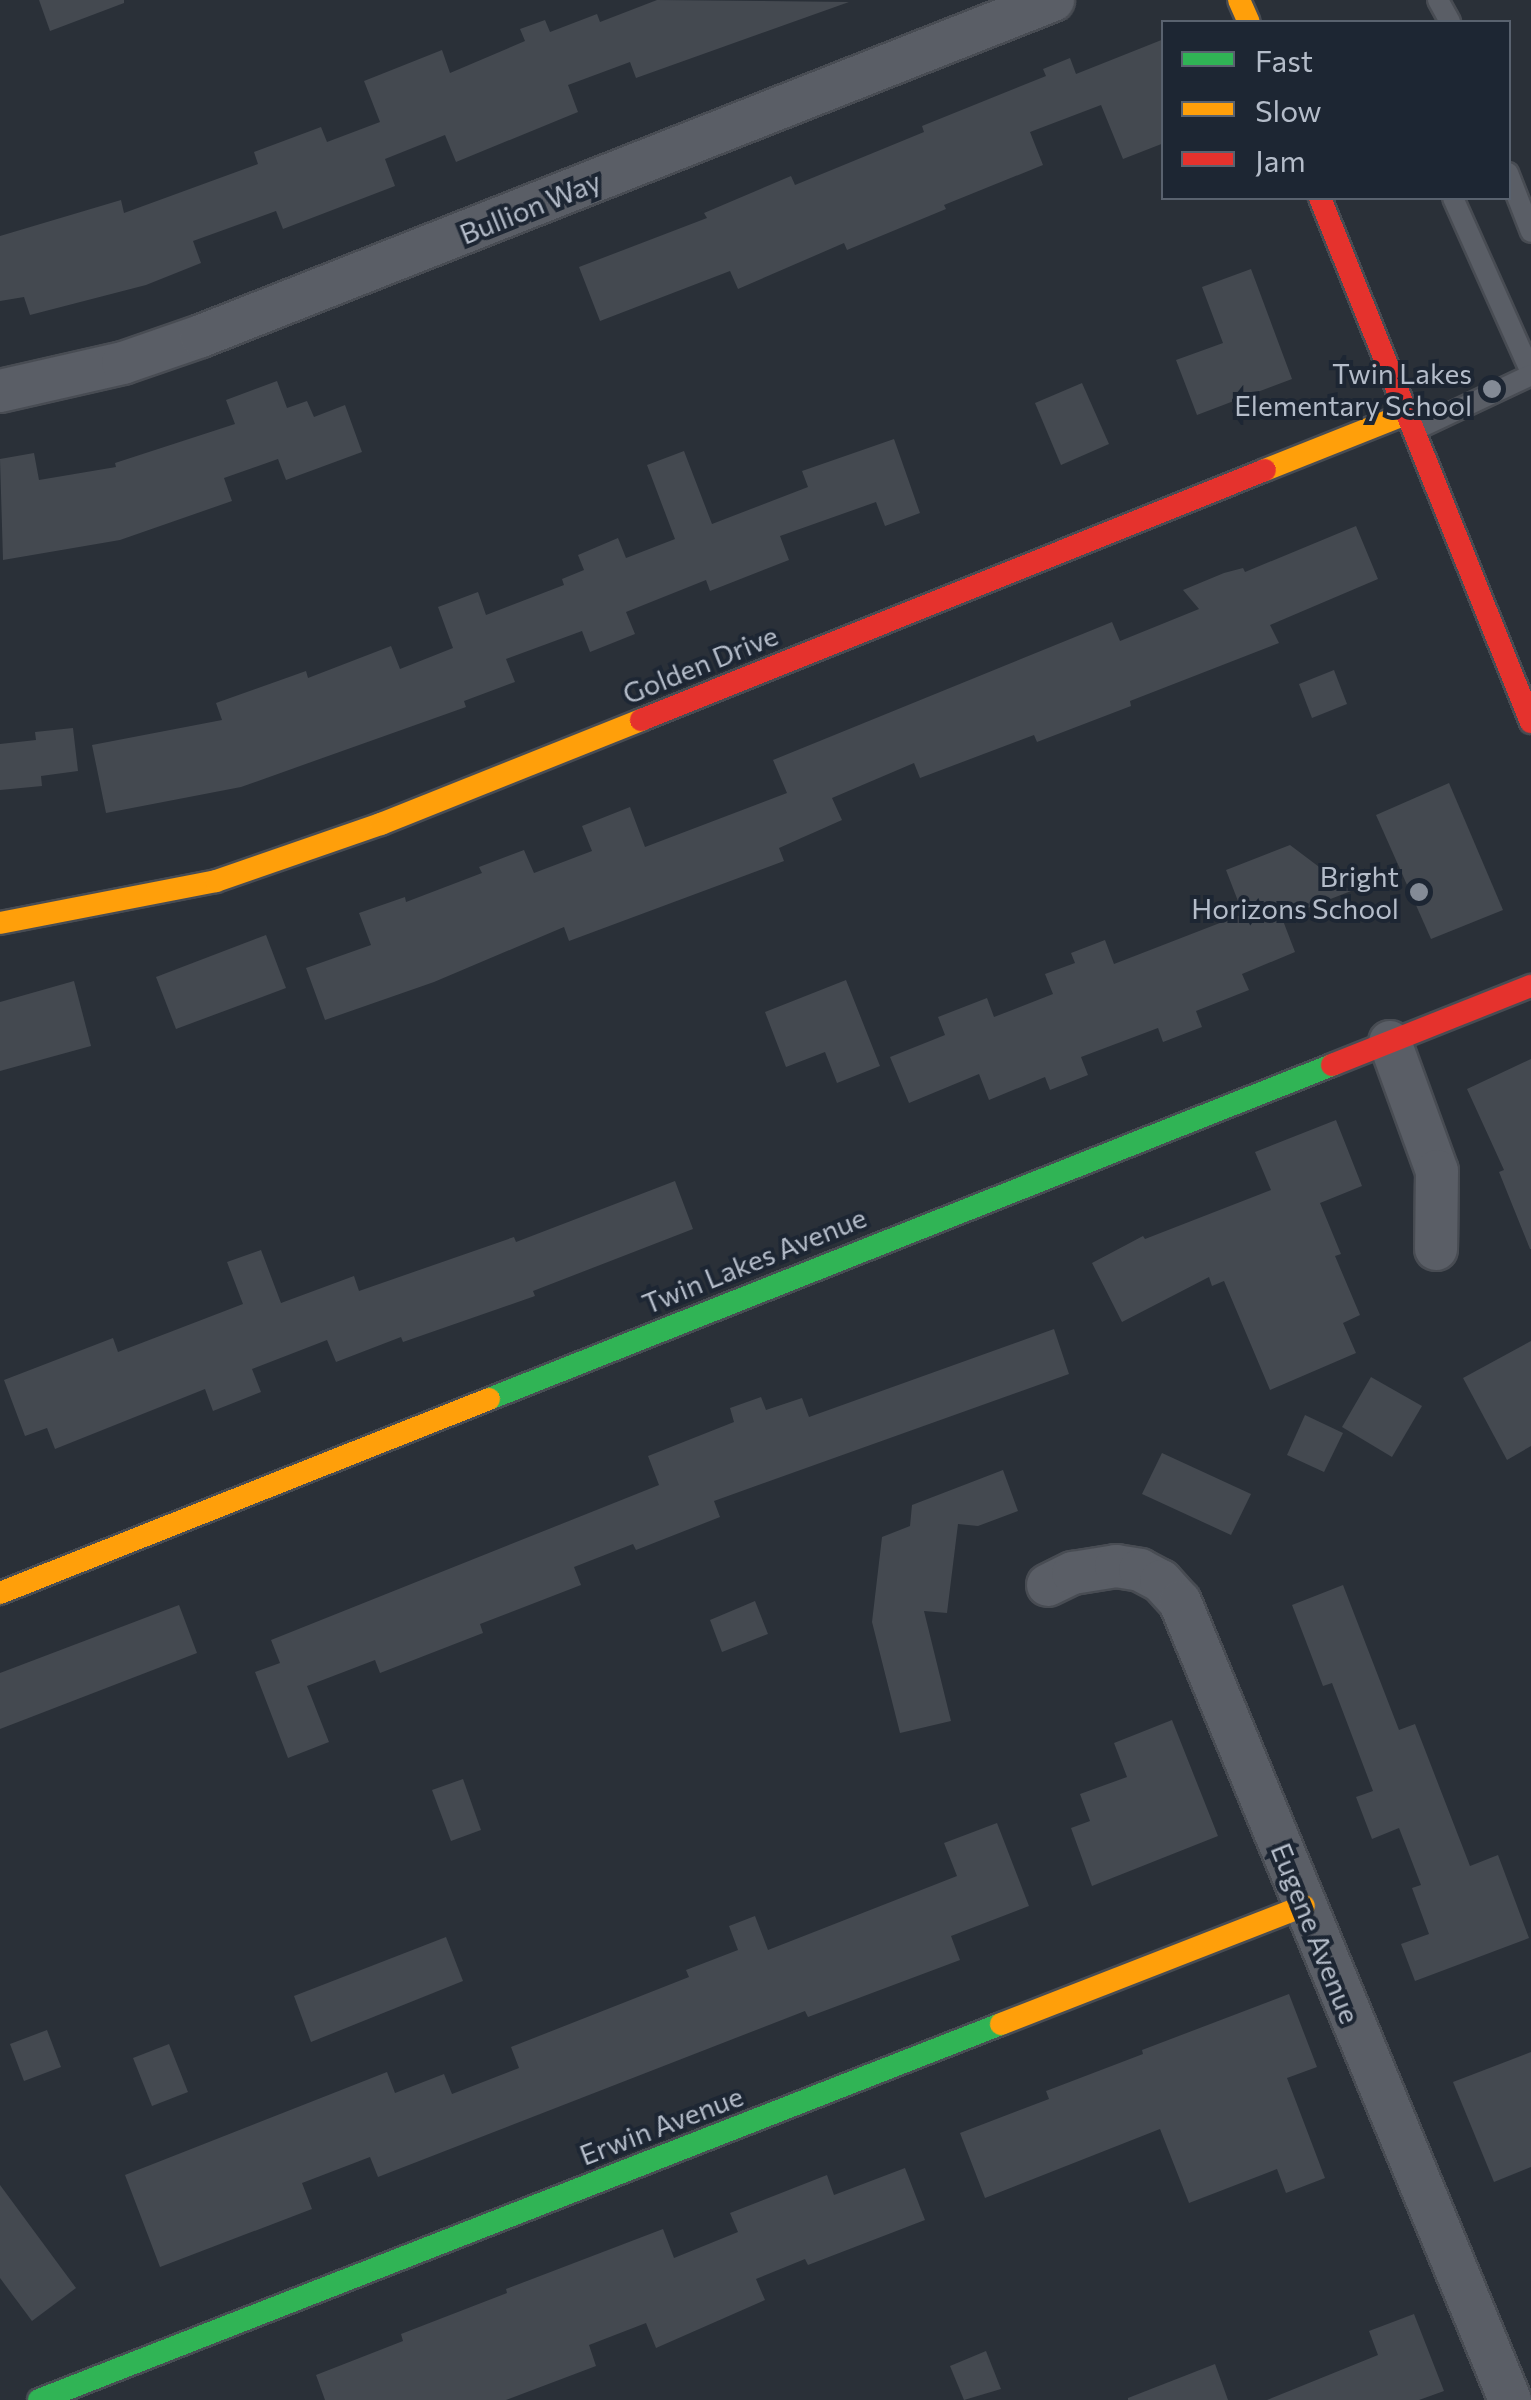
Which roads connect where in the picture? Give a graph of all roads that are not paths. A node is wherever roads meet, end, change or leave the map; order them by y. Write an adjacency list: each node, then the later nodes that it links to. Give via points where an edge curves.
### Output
1 (1053, 0): 7 (street, Bullion Way, via 202,336 123,363)
2 (1511, 182): 5 (lane)
3 (1321, 200): 8 (street)
4 (1454, 200): 6 (lane)
5 (1531, 232)
6 (1531, 374): 8 (lane)
7 (0, 391)
8 (1412, 422): 9 (street); 10 (street, Golden Drive, via 381,824 216,881)
9 (1531, 722)
10 (0, 923)
11 (1531, 986): 12 (street, Twin Lakes Avenue)
12 (1390, 1042): 13 (street, via 1437,1171); 15 (street, Twin Lakes Avenue)
13 (1436, 1250)
14 (1048, 1585): 16 (street, Eugene Avenue, via 1116,1566 1161,1581 1180,1602)
15 (0, 1593)
16 (1304, 1906): 17 (street, Erwin Avenue); 18 (street, Eugene Avenue)
17 (39, 2400)
18 (1510, 2400)

